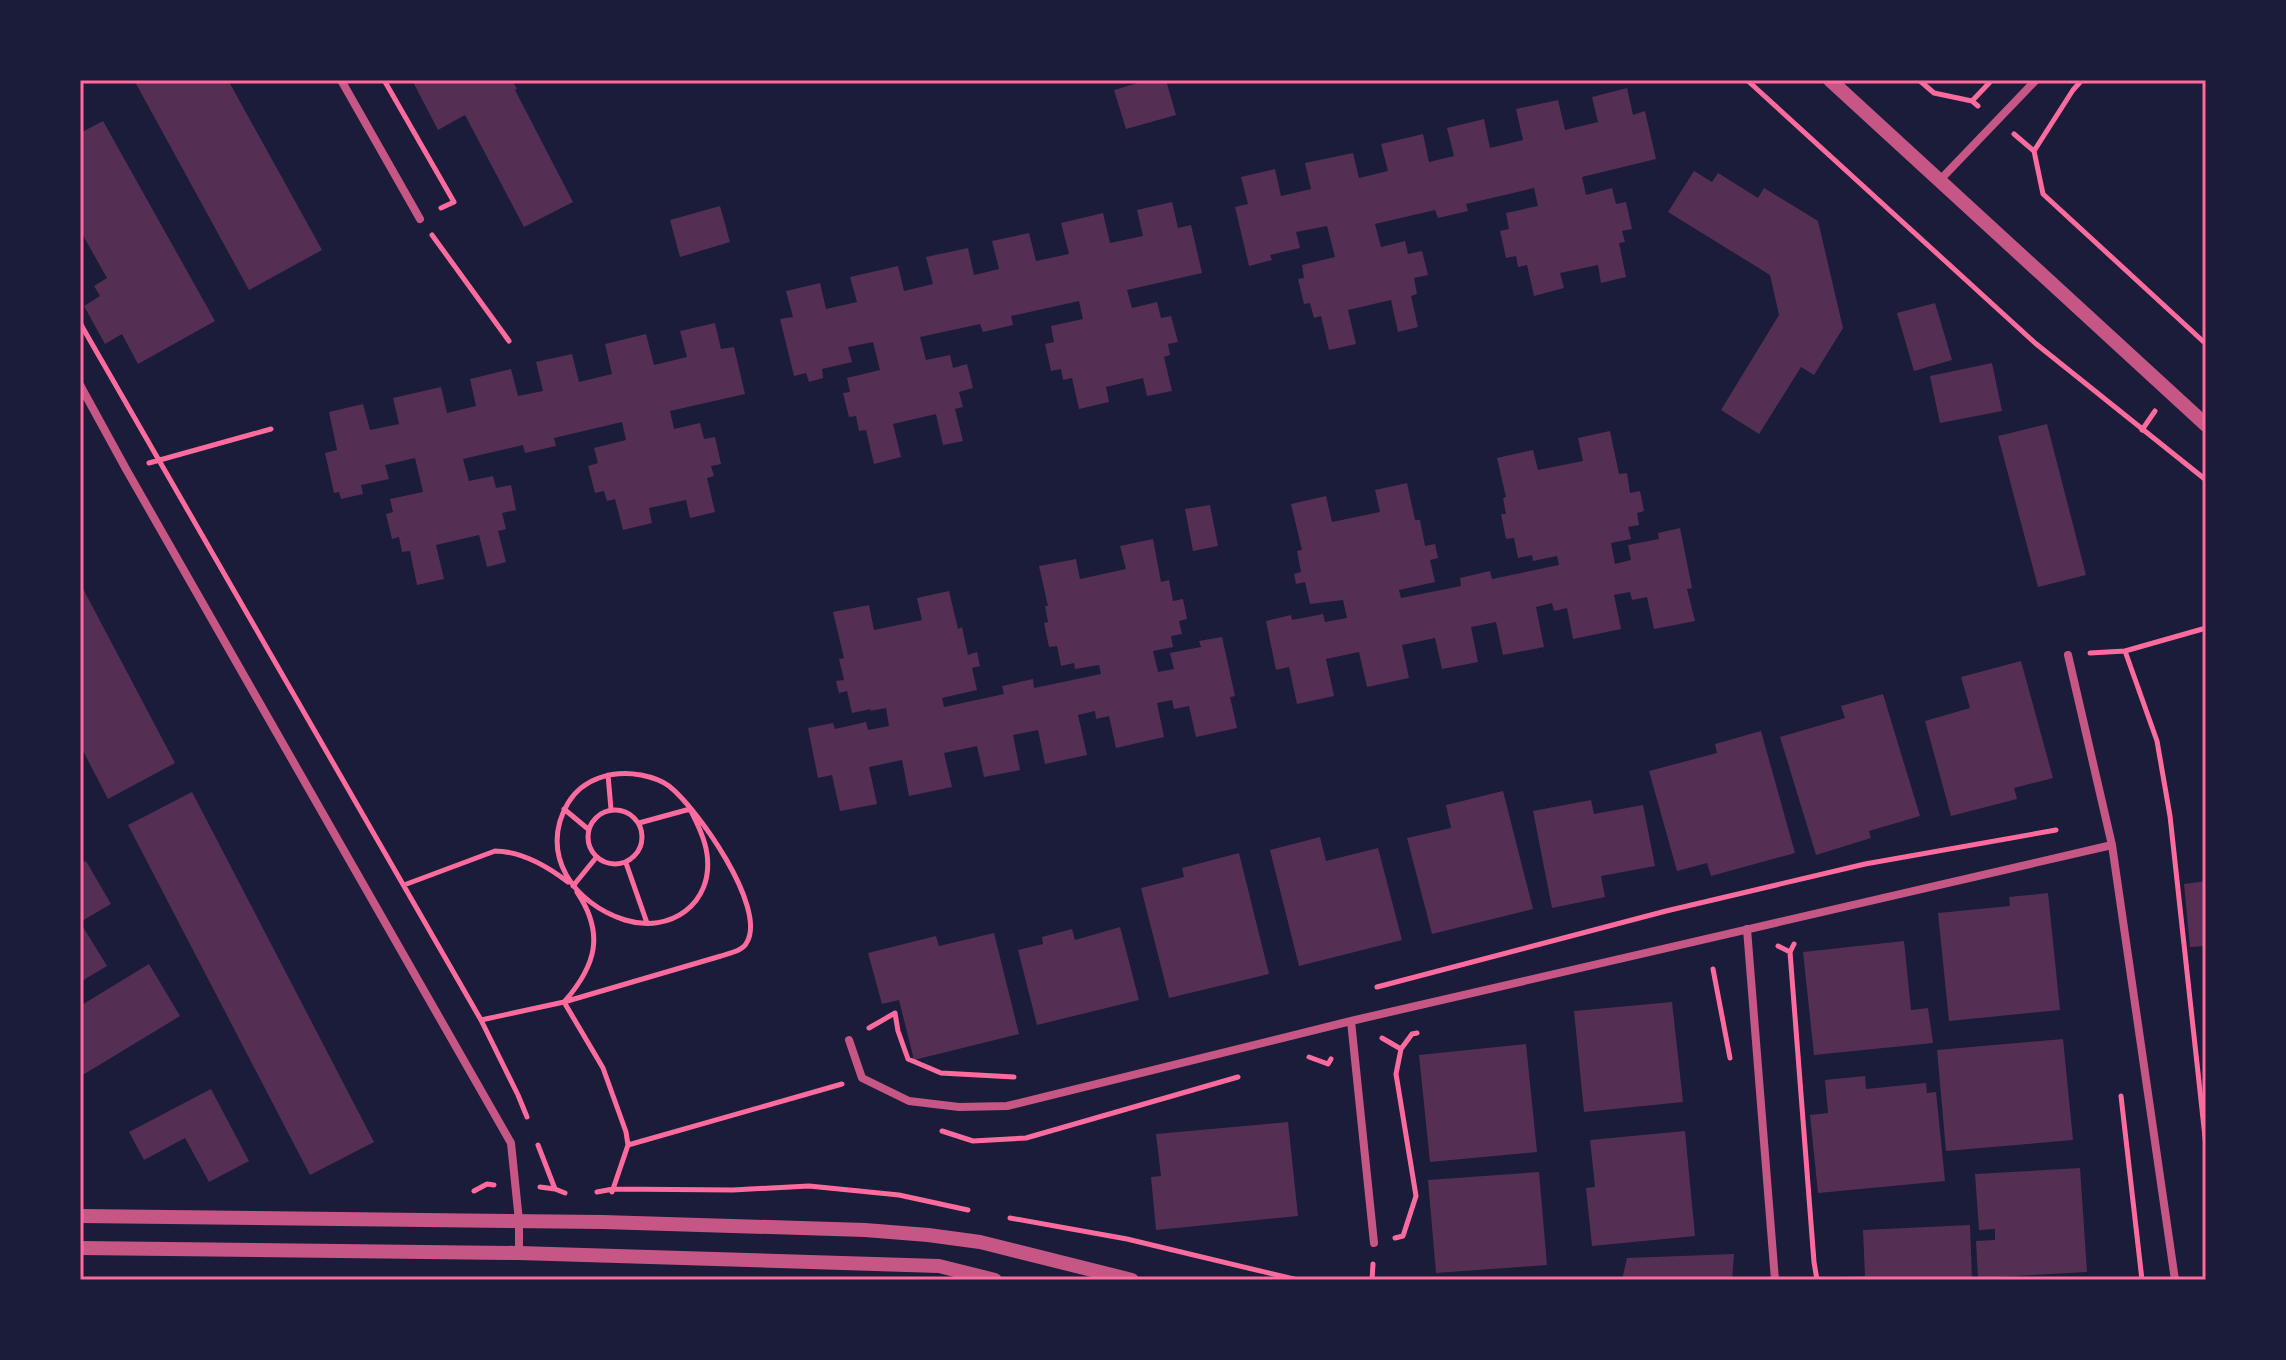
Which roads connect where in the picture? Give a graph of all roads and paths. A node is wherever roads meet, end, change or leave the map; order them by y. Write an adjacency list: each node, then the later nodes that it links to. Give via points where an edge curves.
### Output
1 (341, 80): 13 (street)
2 (384, 80): 13 (path, via 454,202)
3 (1747, 80): 22 (path, via 2035,343)
4 (1830, 80): 12 (street)
5 (1919, 80): 9 (path, via 1934,93)
6 (1992, 80): 9 (path)
7 (2036, 80): 10 (street)
8 (2082, 80): 11 (path)
9 (1972, 101): 10 (path)
10 (1997, 120): 11 (path); 12 (street)
11 (2034, 151): 16 (path, via 2043,194)
12 (1939, 181): 18 (street)
13 (420, 219): 15 (path)
14 (80, 323): 20 (path)
15 (509, 341)
16 (2206, 344)
17 (80, 385): 21 (street)
18 (2206, 425)
19 (271, 429): 20 (path)
20 (160, 460): 21 (path); 36 (path)
21 (126, 469): 55 (street, via 511,1143)
22 (2206, 480)
23 (2206, 628): 24 (path)
24 (2125, 651): 25 (path); 52 (path, via 2157,741 2170,816)
25 (2068, 655): 33 (street)
26 (608, 775): 27 (path, via 575,791); 28 (path); 29 (path, via 652,777 669,786)
27 (564, 809): 31 (path); 37 (path, via 556,836 559,864)
28 (611, 809): 30 (path, via 627,812); 31 (path)
29 (690, 809): 30 (path); 38 (path, via 707,856 701,893 683,915); 42 (path, via 738,879 749,915 749,940 736,951)
30 (639, 823): 35 (path, via 643,838 638,854)
31 (588, 829): 34 (path, via 587,844)
32 (2062, 829): 41 (path, via 1865,864)
33 (2112, 845): 39 (street); 66 (street)
34 (595, 859): 35 (path, via 610,865); 37 (path)
35 (626, 863): 38 (path)
36 (404, 885): 37 (path, via 495,851 509,851); 43 (path)
37 (573, 886): 38 (path, via 606,911); 42 (path, via 595,931 587,971)
38 (647, 923)
39 (1747, 929): 44 (street); 64 (street)
40 (1790, 952): 65 (path)
41 (1374, 988)
42 (564, 1002): 43 (path); 51 (path, via 603,1068)
43 (481, 1020): 49 (path)
44 (1351, 1021): 48 (street, via 1007,1106 909,1101); 57 (street)
45 (849, 1040): 47 (path, via 895,1013 908,1059 941,1073); 48 (street)
46 (1401, 1049): 57 (path, via 1396,1074 1416,1196 1403,1236)
47 (1016, 1077)
48 (862, 1078): 51 (path)
49 (529, 1122)
50 (534, 1135): 53 (path)
51 (628, 1145): 56 (path)
52 (2206, 1146)
53 (555, 1189)
54 (80, 1216): 55 (street)
55 (519, 1221): 56 (street); 59 (street)
56 (603, 1222): 61 (street, via 928,1235 980,1242)
57 (1374, 1243)
58 (80, 1248): 59 (street)
59 (519, 1253): 62 (street, via 939,1266)
60 (1373, 1267): 63 (path)
61 (1125, 1279)
62 (995, 1280)
63 (1372, 1280)
64 (1775, 1280)
65 (1817, 1280)
66 (2175, 1280)

